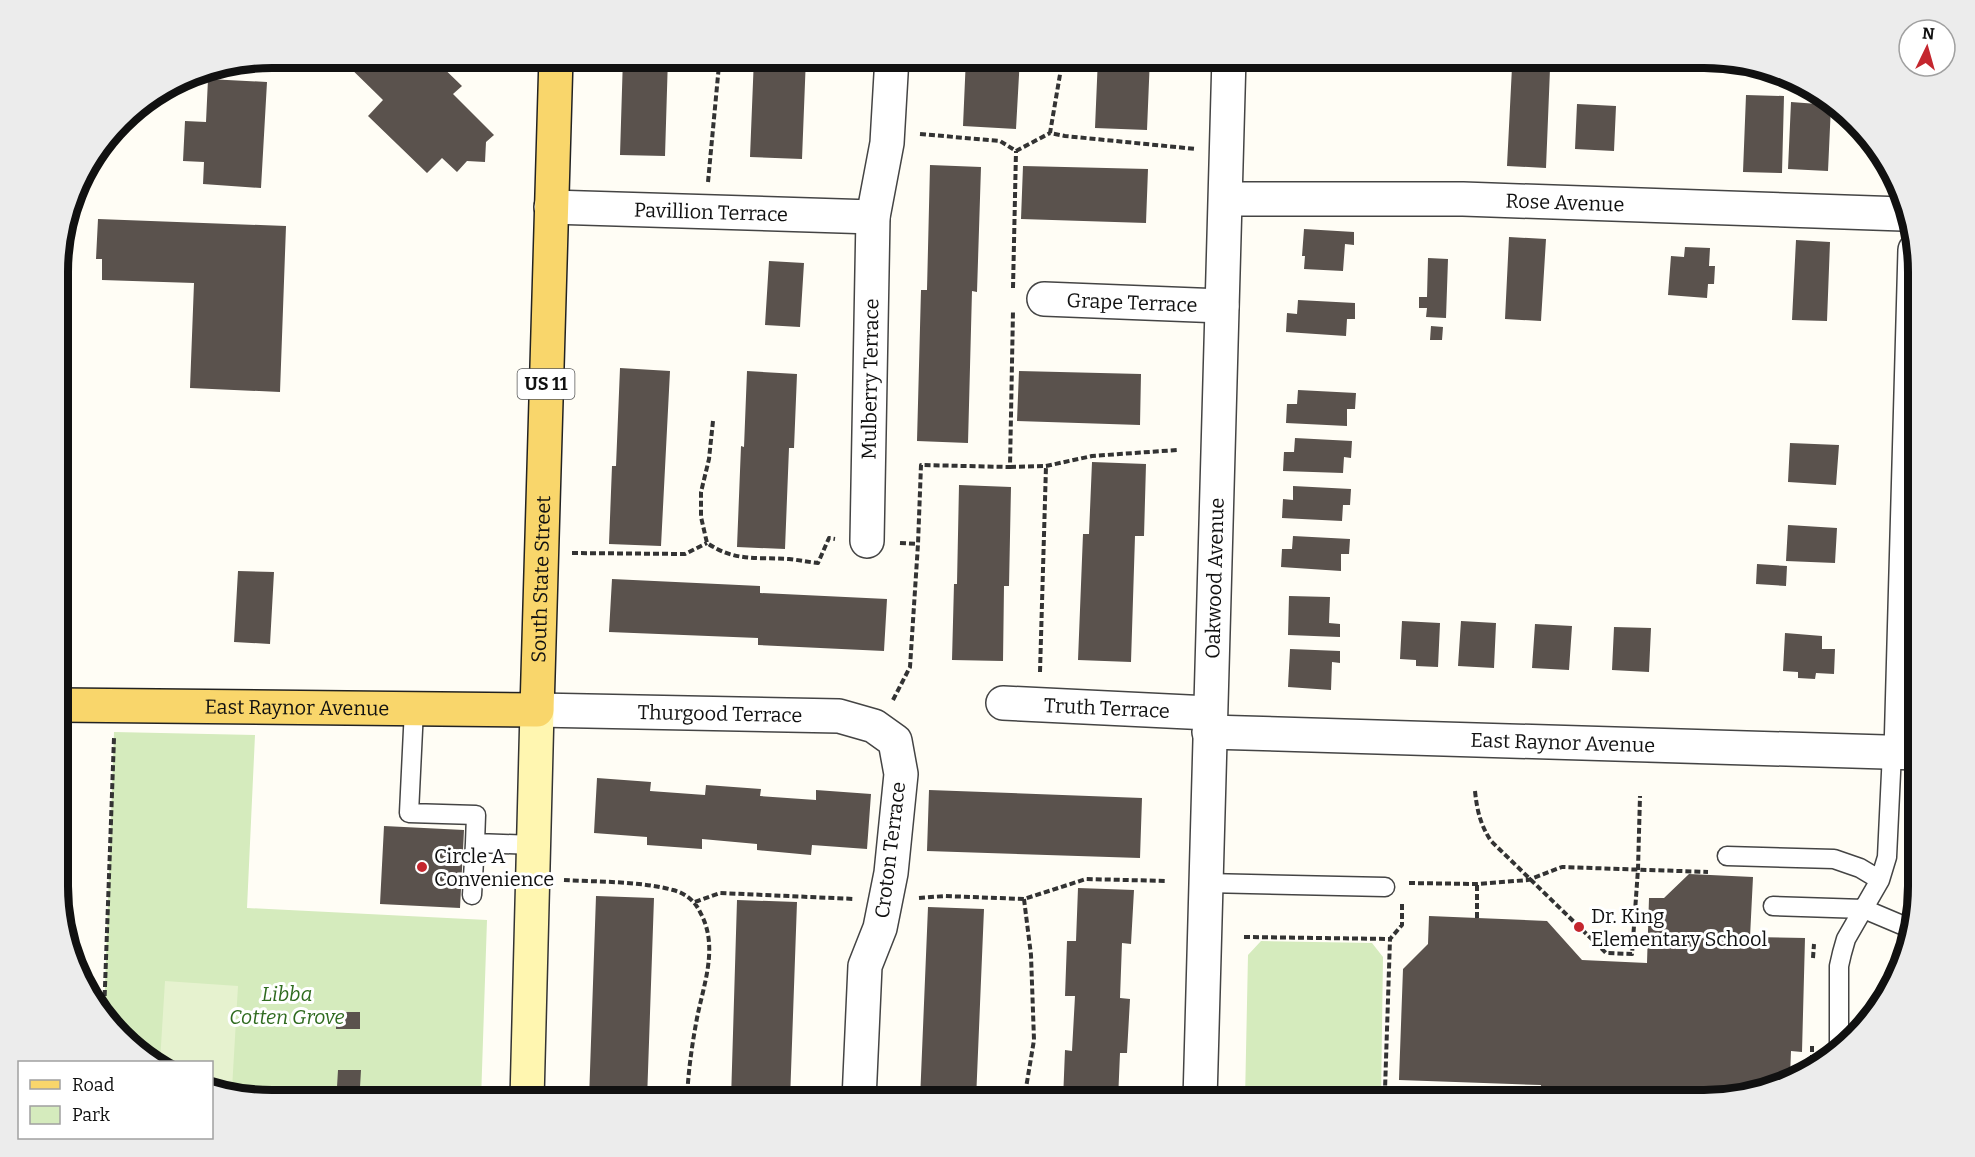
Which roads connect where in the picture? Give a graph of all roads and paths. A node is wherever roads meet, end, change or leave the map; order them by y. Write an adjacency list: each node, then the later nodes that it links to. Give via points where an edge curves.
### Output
1 (556, 68): 11 (main road, South State Street / US 11)
2 (719, 68): 12 (path)
3 (891, 68): 6 (street, Mulberry Terrace)
4 (1061, 68): 7 (path)
5 (1228, 68): 9 (street, Oakwood Avenue)
6 (888, 129): 8 (path, via 1000,141); 14 (street, Mulberry Terrace)
7 (1050, 133): 8 (path); 9 (path)
8 (1016, 151): 15 (path)
9 (1227, 152): 10 (street, Oakwood Avenue)
10 (1226, 199): 13 (street, Rose Avenue, via 1463,199); 16 (street, Oakwood Avenue)
11 (551, 207): 12 (street, Pavillion Terrace); 24 (main road, South State Street / US 11)
12 (706, 212): 14 (street, Pavillion Terrace)
13 (1899, 214)
14 (873, 217): 21 (street, Mulberry Terrace)
15 (1023, 298): 16 (street, Grape Terrace); 20 (path)
16 (1222, 306): 33 (street, Oakwood Avenue)
17 (713, 421): 22 (path, via 701,492)
18 (1177, 450): 19 (path, via 1092,456)
19 (1046, 466): 20 (path); 26 (path)
20 (1010, 467): 23 (path, via 921,465)
21 (867, 541): 22 (path, via 829,538 818,563 739,558); 23 (path)
22 (707, 543): 24 (path, via 685,554)
23 (918, 544): 27 (path, via 910,667)
24 (542, 552): 32 (main road, South State Street / US 11)
25 (1907, 609): 35 (street)
26 (1040, 674)
27 (893, 700)
28 (1003, 703): 33 (street, Truth Terrace)
29 (68, 705): 30 (main road, East Raynor Avenue)
30 (115, 707): 31 (main road, East Raynor Avenue); 61 (path)
31 (414, 709): 32 (main road, East Raynor Avenue); 38 (lane, via 409,813 476,815)
32 (537, 710): 34 (street, Thurgood Terrace, via 839,716 874,726); 39 (street, South State Street)
33 (1209, 722): 35 (street, East Raynor Avenue); 47 (street, Oakwood Avenue)
34 (895, 741): 53 (street, Croton Terrace, via 901,774)
35 (1903, 753): 45 (lane)
36 (1475, 791): 44 (path, via 1482,828)
37 (1640, 796): 41 (path)
38 (475, 843): 39 (lane); 51 (lane)
39 (534, 845): 43 (street, South State Street)
40 (1726, 856): 45 (lane, via 1834,859)
41 (1638, 869): 42 (path); 44 (path, via 1562,867); 44 (path, via 1632,954 1606,953)
42 (1716, 872)
43 (533, 878): 54 (path, via 675,890); 65 (street, South State Street)
44 (1528, 880): 49 (path)
45 (1880, 880): 56 (lane)
46 (1166, 881): 52 (path, via 1086,879)
47 (1206, 883): 48 (lane); 64 (street, Oakwood Avenue)
48 (1394, 884): 49 (path)
49 (1477, 884): 57 (path)
50 (1402, 893): 60 (path, via 1402,925)
51 (472, 895)
52 (1023, 899): 53 (path, via 945,896); 63 (path, via 1031,955 1035,1040)
53 (885, 900): 54 (path, via 720,893); 67 (street, Croton Terrace, via 880,928 865,966)
54 (695, 902): 66 (path, via 710,937 710,961)
55 (1773, 906): 56 (lane)
56 (1864, 909): 58 (lane); 62 (lane, via 1846,939 1839,966)
57 (1477, 918)
58 (1903, 926)
59 (1244, 937): 60 (path)
60 (1390, 939): 68 (path)
61 (104, 1002)
62 (1839, 1038)
63 (1026, 1089)
64 (1200, 1089)
65 (527, 1090)
66 (687, 1090)
67 (859, 1090)
68 (1385, 1090)

